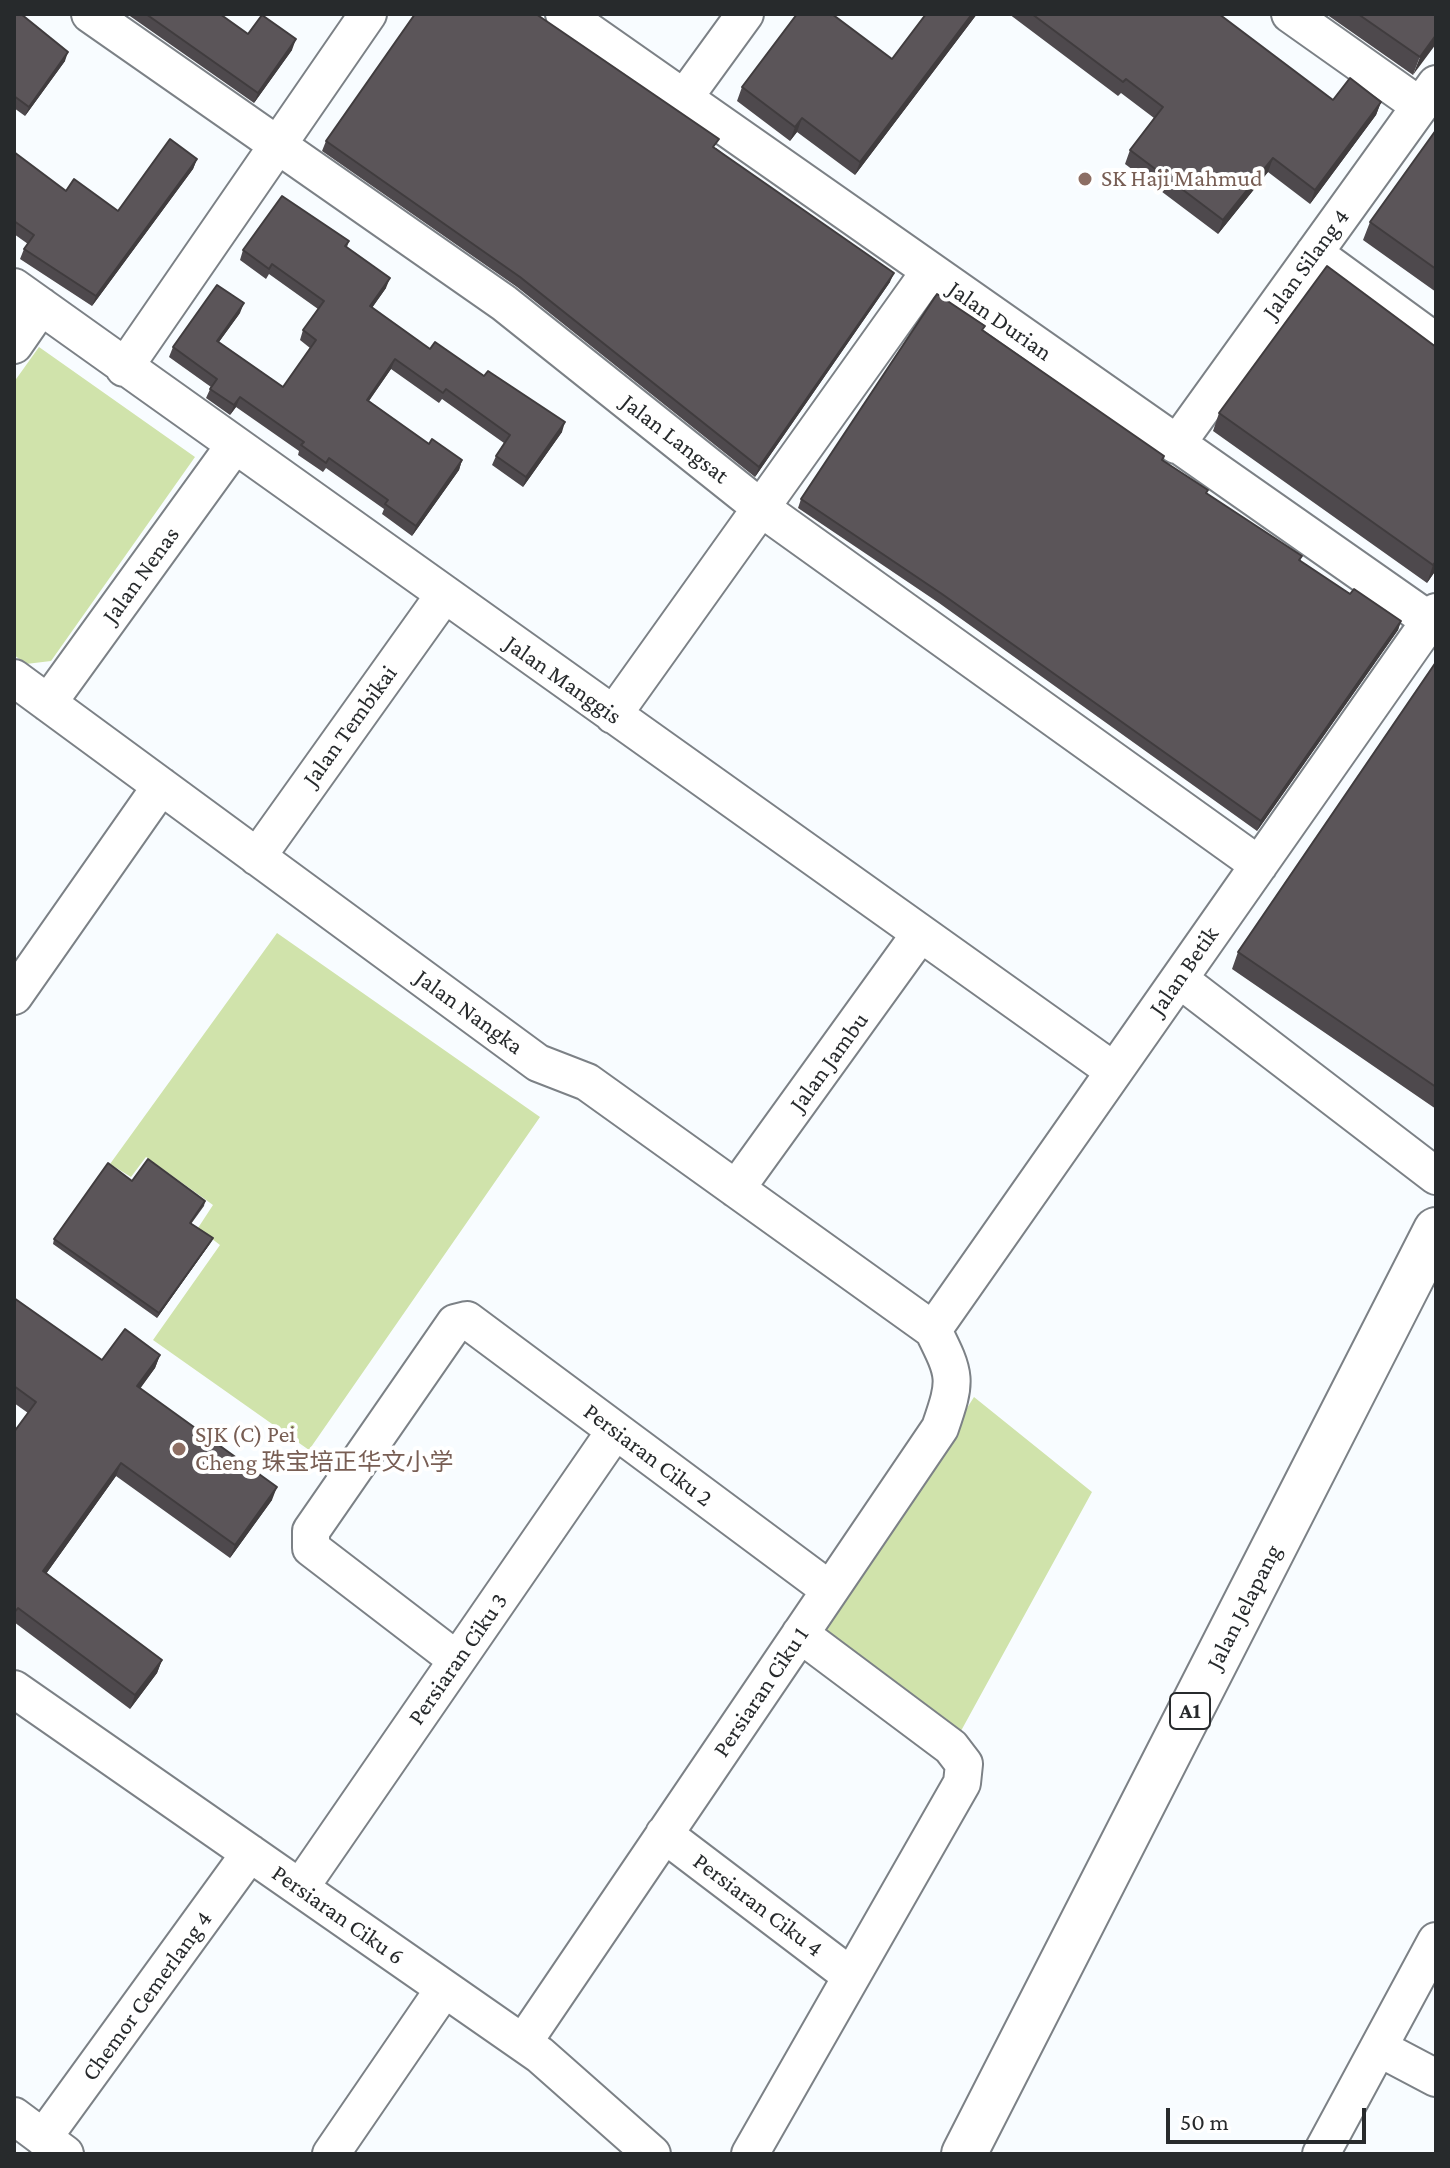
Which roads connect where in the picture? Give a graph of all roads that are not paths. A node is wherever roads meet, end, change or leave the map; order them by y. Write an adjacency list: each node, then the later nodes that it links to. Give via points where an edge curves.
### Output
1 (90, 14): 8 (street, Jalan Langsat)
2 (368, 14): 8 (street)
3 (564, 14): 7 (street, Jalan Durian)
4 (745, 14): 7 (street)
5 (1290, 14): 6 (street)
6 (1428, 95): 9 (street, Jalan Silang 4)
7 (684, 98): 10 (street, Jalan Durian)
8 (277, 145): 14 (street); 17 (street, Jalan Langsat, via 504,303)
9 (1314, 253): 12 (street); 15 (street, Jalan Silang 4)
10 (930, 271): 15 (street, Jalan Durian); 17 (street)
11 (28, 296): 13 (street); 14 (street, Jalan Manggis)
12 (1436, 342)
13 (14, 345)
14 (124, 368): 16 (street, Jalan Manggis)
15 (1176, 445): 19 (street, Jalan Durian)
16 (234, 446): 18 (street, Jalan Manggis); 21 (street, Jalan Nenas)
17 (761, 508): 22 (street); 25 (street, Jalan Langsat)
18 (444, 595): 22 (street, Jalan Manggis); 24 (street, Jalan Tembikai)
19 (1434, 620): 25 (street, Jalan Betik)
20 (14, 678): 21 (street, Jalan Nangka)
21 (48, 703): 23 (street, Jalan Nangka)
22 (613, 715): 26 (street, Jalan Manggis)
23 (161, 786): 24 (street, Jalan Nangka); 28 (street)
24 (257, 857): 31 (street, Jalan Nangka, via 538,1063 587,1082)
25 (1259, 865): 27 (street, Jalan Betik)
26 (920, 934): 29 (street, Jalan Manggis); 31 (street, Jalan Jambu)
27 (1179, 979): 29 (street, Jalan Betik); 30 (street)
28 (14, 996)
29 (1114, 1071): 34 (street, Jalan Betik)
30 (1436, 1176)
31 (736, 1189): 34 (street, Jalan Nangka)
32 (1436, 1230): 33 (main road, Jalan Jelapang / A1)
33 (1429, 1271): 54 (main road, Jalan Jelapang / A1); 55 (main road, Jalan Jelapang / A1)
34 (933, 1330): 36 (street, Persiaran Ciku 1, via 952,1368 953,1391 940,1428)
35 (615, 1431): 36 (street, Persiaran Ciku 2); 38 (street, Persiaran Ciku 3); 38 (street, Persiaran Ciku 2, via 467,1320 455,1323 311,1531 311,1548)
36 (830, 1590): 37 (street, Persiaran Ciku 1)
37 (800, 1634): 40 (street, Persiaran Ciku 1); 44 (street, via 951,1747 964,1764 962,1783)
38 (457, 1660): 42 (street, Persiaran Ciku 3)
39 (14, 1689): 41 (street, Persiaran Ciku 6)
40 (664, 1834): 44 (street, Persiaran Ciku 4); 46 (street, Persiaran Ciku 1)
41 (250, 1853): 42 (street, Persiaran Ciku 6); 50 (street, Chemor Cemerlang 4)
42 (300, 1888): 45 (street, Persiaran Ciku 6)
43 (1436, 1941): 47 (street)
44 (851, 1976): 53 (street)
45 (444, 1989): 46 (street, Persiaran Ciku 6); 51 (street)
46 (523, 2043): 52 (street, Persiaran Ciku 6)
47 (1381, 2049): 48 (street); 56 (street)
48 (1436, 2078)
49 (14, 2116): 50 (street)
50 (54, 2146)
51 (331, 2154)
52 (652, 2154)
53 (750, 2154)
54 (964, 2154)
55 (980, 2154)
56 (1321, 2154)

